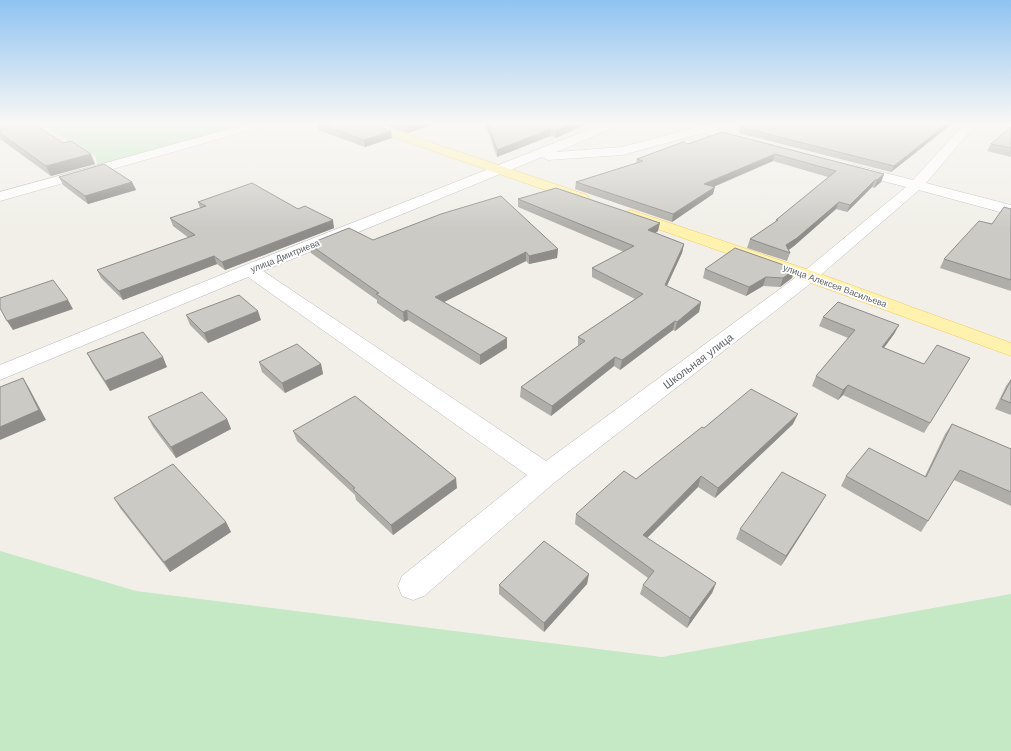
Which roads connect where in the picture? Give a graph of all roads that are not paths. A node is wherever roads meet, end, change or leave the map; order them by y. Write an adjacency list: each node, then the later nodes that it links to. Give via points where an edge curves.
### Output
1 (139, 158): 8 (street)
2 (465, 158): 6 (main road)
3 (528, 158): 6 (street, улица Дмитриева)
4 (940, 158): 7 (street, Школьная улица)
5 (840, 166): 7 (street)
6 (500, 170): 9 (main road); 12 (street, улица Дмитриева)
7 (916, 186): 10 (street); 13 (street, Школьная улица)
8 (0, 197)
9 (598, 204)
10 (1011, 210)
11 (621, 211): 13 (main road, улица Алексея Васильева)
12 (249, 270): 15 (street, улица Дмитриева); 16 (street)
13 (809, 276): 14 (main road, улица Алексея Васильева); 16 (street, Школьная улица)
14 (1011, 350)
15 (0, 373)
16 (546, 475): 17 (street, Школьная улица)
17 (413, 586)

